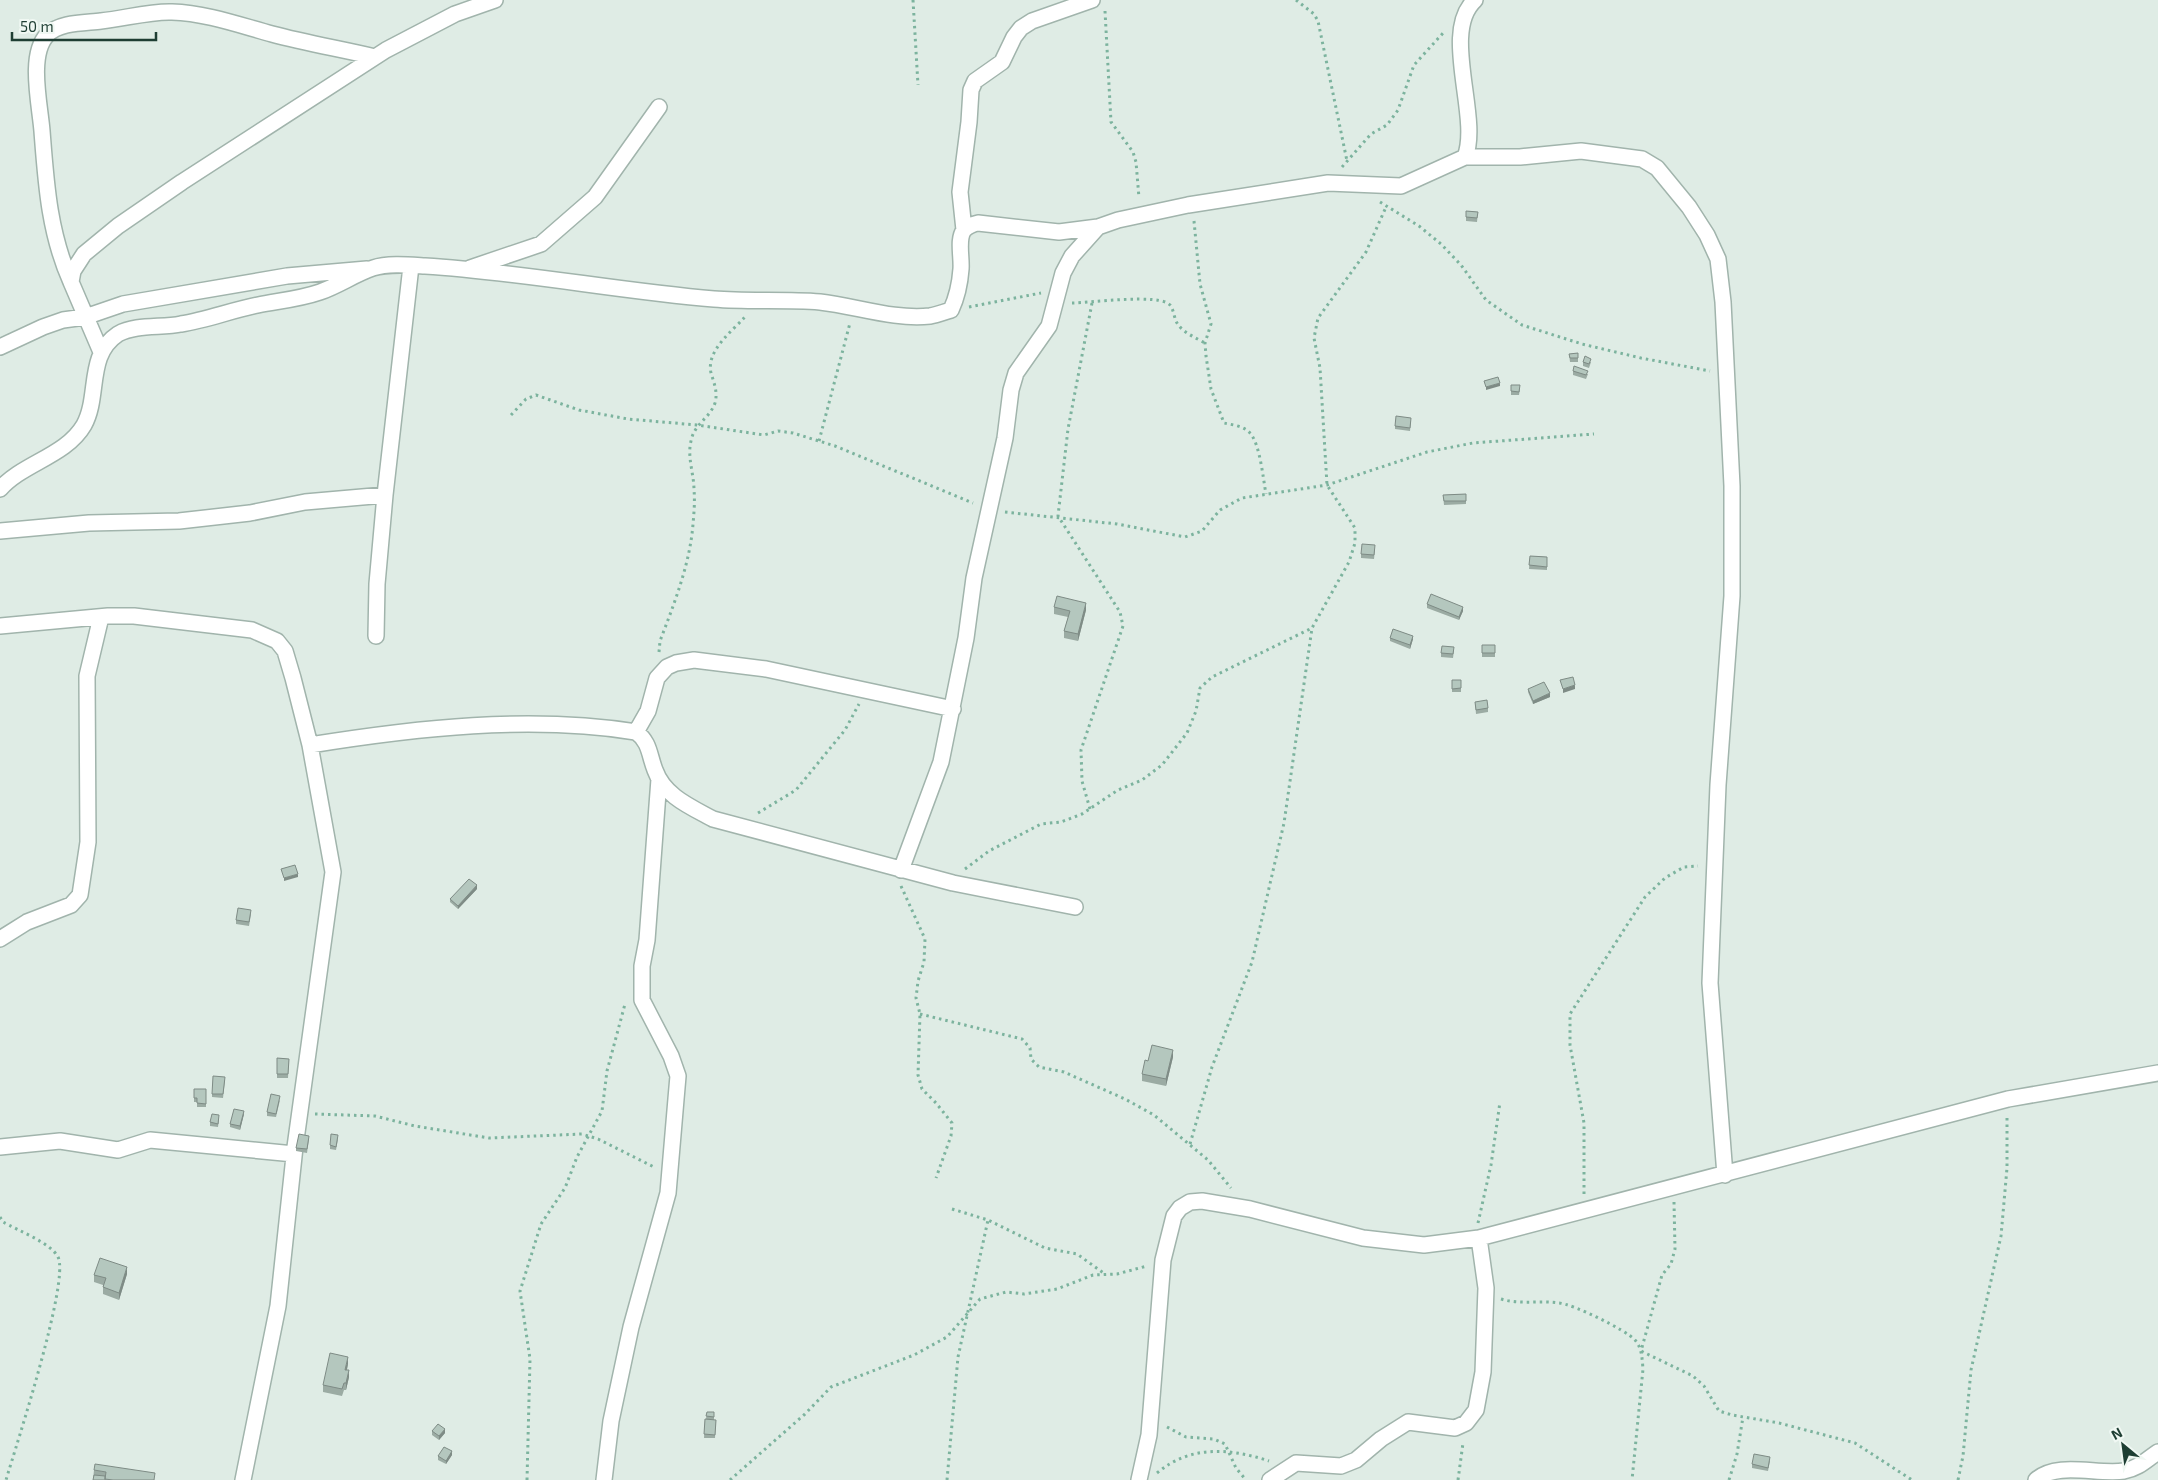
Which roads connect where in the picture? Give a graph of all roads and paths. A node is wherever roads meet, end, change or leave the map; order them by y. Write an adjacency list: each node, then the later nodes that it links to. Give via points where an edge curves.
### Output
1 (496, 0): 6 (street, via 455,14)
2 (913, 0): 7 (path)
3 (1296, 0): 10 (path, via 1318,21)
4 (1098, 4): 15 (path, via 1111,122 1133,152 1138,195); 17 (street, via 1032,21 1014,37 1002,62 975,81 971,90 960,192)
5 (1471, 4): 9 (street, via 1462,31 1464,90 1470,135); 10 (path, via 1457,15 1414,65 1398,110 1388,125 1371,134)
6 (375, 57): 21 (street, via 118,226 84,254); 21 (street, via 239,24 171,12 78,23 47,34 40,45 36,64 45,163 53,234)
7 (918, 84)
8 (659, 107): 20 (street, via 595,196 541,244)
9 (1465, 157): 11 (street, via 1401,186); 31 (street, via 1520,157 1581,151 1642,159 1657,168 1689,207 1718,259)
10 (1347, 161): 11 (path)
11 (1328, 183): 13 (street)
12 (1378, 201): 14 (path)
13 (1188, 205): 15 (street); 28 (path, via 1195,223 1200,284 1211,324)
14 (1386, 206): 31 (path, via 1441,244 1486,300 1522,325 1582,344); 36 (path, via 1366,252 1318,318 1314,338 1320,368)
15 (1145, 213): 16 (street)
16 (1098, 228): 17 (street, via 1059,232 978,223); 22 (street, via 1072,256 1063,273)
17 (964, 230): 26 (street, via 957,298)
18 (411, 266): 19 (street); 20 (street); 39 (street)
19 (370, 268): 27 (street, via 287,276 170,295 123,304); 30 (street, via 308,296 236,309 180,324 121,333)
20 (464, 270): 23 (street, via 716,299)
21 (71, 282): 27 (street)
22 (1058, 296): 24 (path); 26 (path); 40 (street, via 1049,326 1016,373)
23 (761, 300): 25 (street, via 820,302); 33 (path, via 719,345 711,360 716,402)
24 (1092, 303): 28 (path, via 1124,298 1163,301 1170,305 1177,324); 41 (path, via 1068,429)
25 (854, 308): 26 (street, via 931,316); 35 (path)
26 (951, 310)
27 (85, 317): 29 (street, via 42,327); 30 (street)
28 (1205, 343): 38 (path, via 1211,389 1220,415 1224,423 1250,432 1256,442)
29 (0, 347)
30 (101, 352): 37 (street, via 84,425 62,448)
31 (1727, 374): 55 (street, via 1732,596)
32 (511, 414): 33 (path, via 526,399 536,395 579,410 628,419)
33 (697, 425): 35 (path, via 764,435 778,431 794,433); 47 (path, via 690,443 693,526 687,559 660,641)
34 (1594, 434): 36 (path, via 1464,445 1427,452)
35 (819, 441): 40 (path)
36 (1327, 485): 38 (path); 45 (path, via 1355,528 1355,543 1350,562)
37 (0, 489)
38 (1266, 494): 41 (path, via 1242,498 1220,510 1202,531 1185,537)
39 (385, 495): 42 (street, via 305,502 250,514 180,521 89,523); 46 (street)
40 (990, 510): 41 (path); 49 (street, via 974,578)
41 (1058, 516): 53 (path, via 1120,612 1122,626 1081,750 1082,781)
42 (0, 531)
43 (100, 617): 44 (street); 51 (street, via 134,616 252,630 277,641 286,651); 59 (street, via 87,676 88,842 80,895 71,905 26,922)
44 (0, 626)
45 (1312, 628): 53 (path, via 1212,677 1200,688 1188,733 1162,765); 67 (path, via 1284,823 1254,954 1212,1067)
46 (376, 636)
47 (657, 678): 48 (street, via 667,667 694,660 766,669); 50 (street, via 648,712)
48 (866, 691): 49 (street); 54 (path, via 845,730 796,790)
49 (953, 709): 56 (street, via 941,762)
50 (636, 732): 51 (street, via 555,725 486,726); 52 (street, via 651,751)
51 (310, 745): 65 (street, via 333,872)
52 (659, 779): 54 (street, via 681,802 713,819); 70 (street, via 647,940 642,966 642,1000 678,1076)
53 (1090, 809): 57 (path, via 1061,822 1041,824 989,851 969,865)
54 (736, 825): 56 (street)
55 (1715, 865): 71 (street, via 1710,983); 76 (path, via 1684,867 1665,878 1645,897 1570,1014 1570,1045 1584,1123)
56 (898, 869): 57 (street); 61 (path, via 908,906 925,939 916,998)
57 (953, 883): 58 (street)
58 (1075, 907)
59 (0, 939)
60 (625, 1002): 66 (path, via 607,1071 602,1111)
61 (920, 1014): 67 (path, via 1022,1038 1030,1048 1031,1059 1039,1067 1064,1072 1125,1099 1154,1115); 72 (path, via 920,1082 927,1096 952,1123 951,1136)
62 (2158, 1074): 63 (street)
63 (2008, 1099): 71 (street); 105 (path, via 2007,1168 2001,1236 1971,1370)
64 (1500, 1102): 79 (path, via 1491,1165 1478,1219)
65 (300, 1113): 66 (path, via 375,1116 478,1137 572,1133); 69 (street)
66 (589, 1136): 70 (path); 94 (path, via 565,1188 541,1224 520,1291 530,1359)
67 (1190, 1144): 75 (path, via 1208,1160)
68 (0, 1147): 69 (street, via 60,1141 118,1150 150,1140)
69 (294, 1154): 93 (street, via 278,1306)
70 (669, 1175): 95 (street, via 668,1193 631,1327 611,1420)
71 (1725, 1175): 73 (street)
72 (936, 1178)
73 (1673, 1187): 76 (street); 84 (path, via 1675,1250 1671,1264 1662,1276)
74 (952, 1208): 78 (path)
75 (1250, 1210): 79 (street, via 1363,1238 1424,1245); 80 (street, via 1202,1201 1190,1202 1174,1216)
76 (1584, 1210): 79 (street)
77 (0, 1217): 92 (path, via 53,1251 59,1259 60,1272 53,1315)
78 (988, 1220): 81 (path, via 1045,1248 1077,1254); 83 (path)
79 (1479, 1238): 82 (street)
80 (1164, 1260): 81 (path, via 1136,1270); 86 (street)
81 (1106, 1274): 83 (path, via 1093,1275 1057,1289 1024,1294 1006,1292 980,1299)
82 (1486, 1288): 84 (path, via 1502,1300 1560,1302 1586,1311 1634,1338); 87 (street, via 1484,1372 1476,1410)
83 (968, 1313): 96 (path, via 947,1337 914,1355 831,1387); 97 (path, via 958,1356)
84 (1641, 1351): 85 (path, via 1693,1376 1704,1386 1719,1411); 102 (path, via 1644,1369)
85 (1743, 1417): 103 (path); 104 (path, via 1779,1423 1856,1444)
86 (1150, 1419): 88 (path, via 1186,1438 1214,1439); 98 (street)
87 (1466, 1423): 90 (street, via 1455,1428 1408,1422 1356,1460 1342,1466 1307,1462); 101 (path)
88 (1229, 1450): 90 (path); 91 (path, via 1191,1453); 99 (path, via 1236,1468)
89 (2158, 1452): 106 (street, via 2146,1463 2122,1471 2054,1470)
90 (1288, 1467): 100 (street)
91 (1155, 1475)
92 (6, 1480)
93 (243, 1480)
94 (527, 1480)
95 (604, 1480)
96 (730, 1480)
97 (947, 1480)
98 (1139, 1480)
99 (1246, 1480)
100 (1270, 1480)
101 (1458, 1480)
102 (1632, 1480)
103 (1729, 1480)
104 (1912, 1480)
105 (1958, 1480)
106 (2036, 1480)

